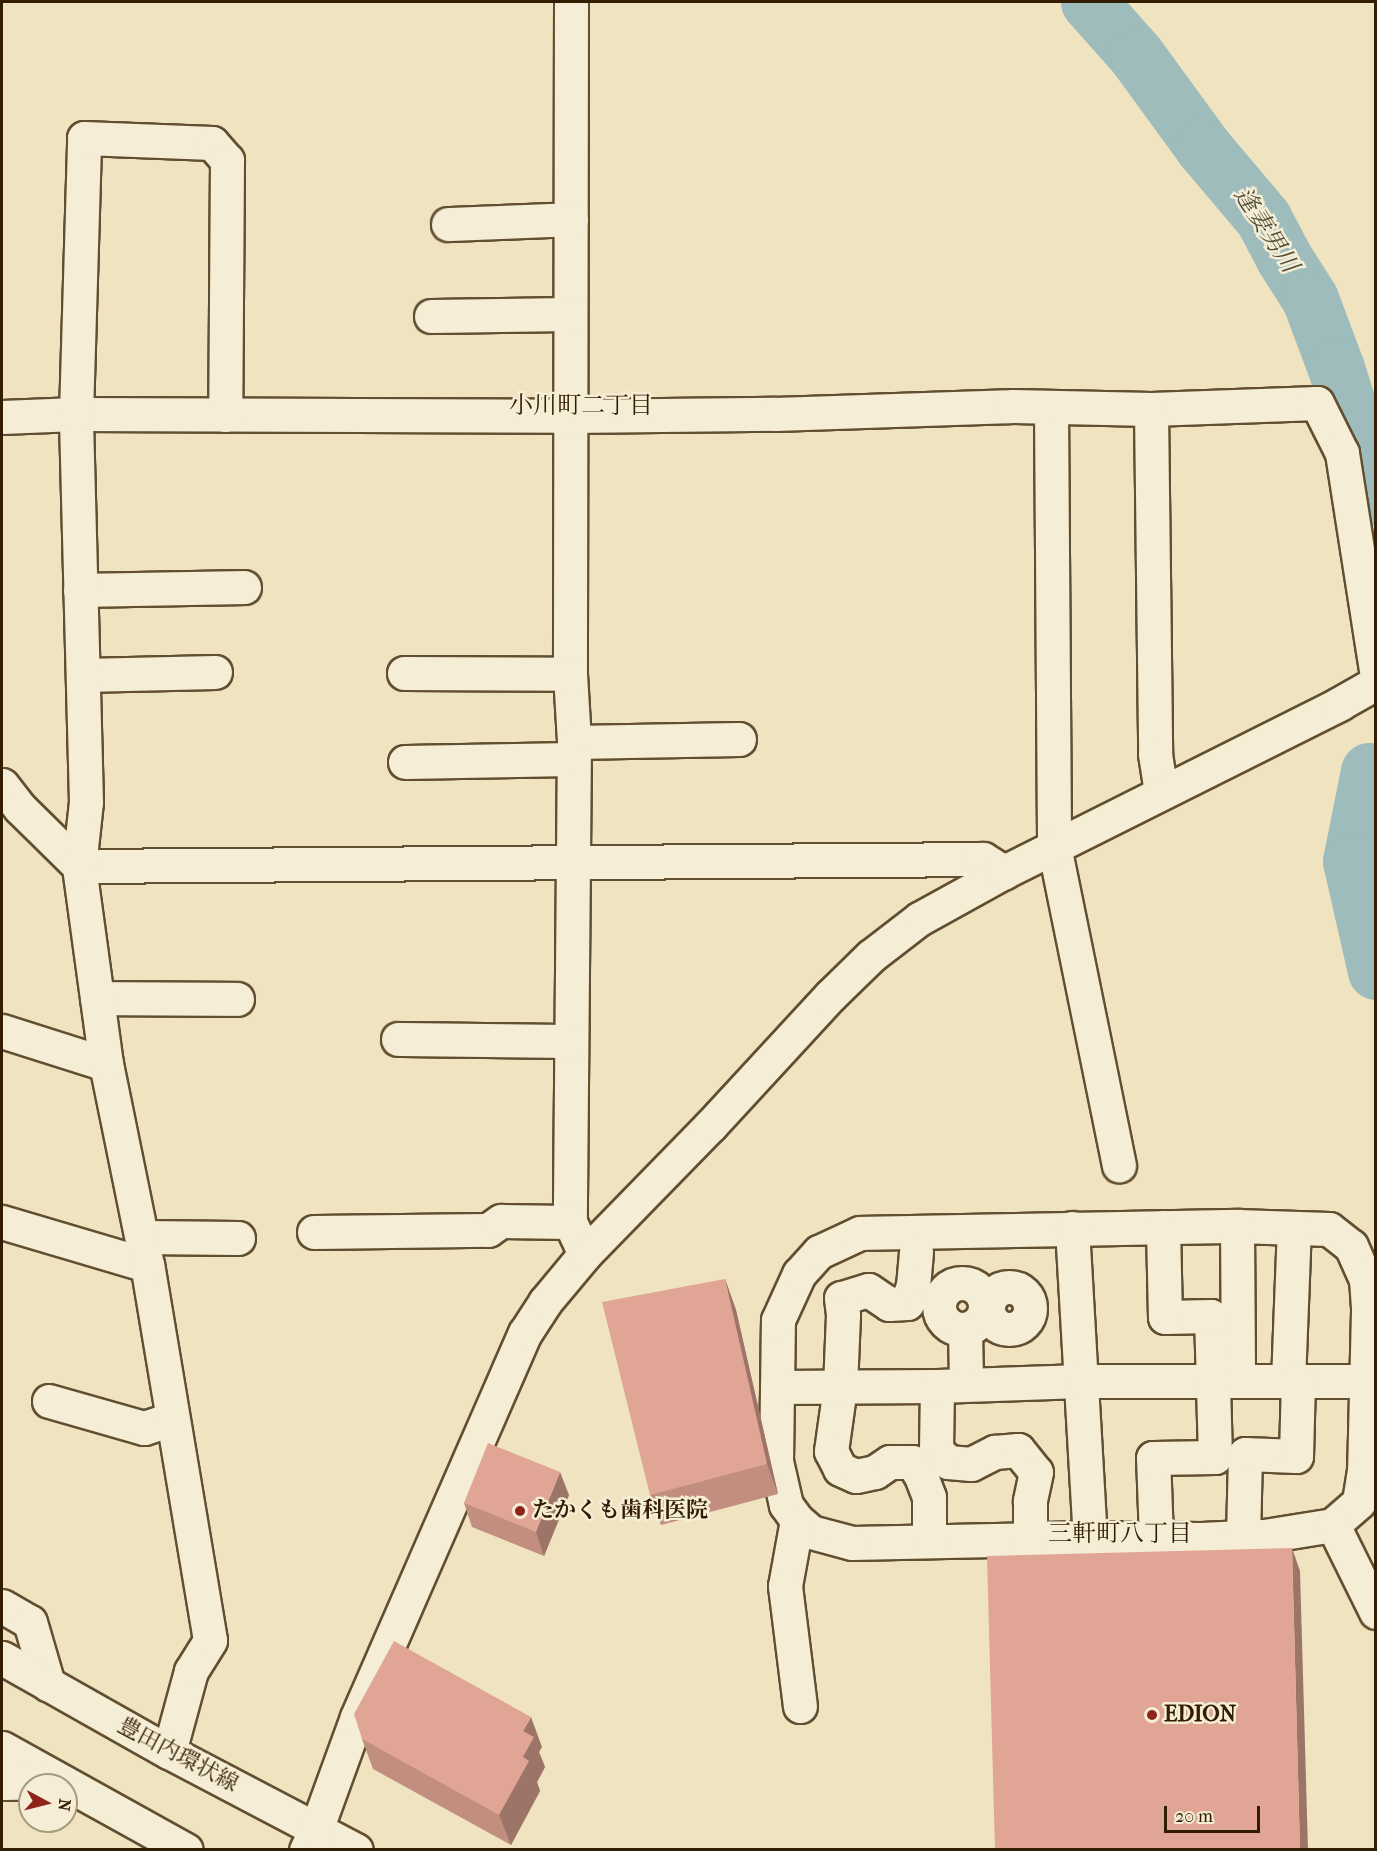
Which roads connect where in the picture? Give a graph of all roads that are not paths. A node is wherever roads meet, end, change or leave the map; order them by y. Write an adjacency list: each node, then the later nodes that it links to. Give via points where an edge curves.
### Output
1 (571, 2): 2 (street)
2 (571, 219): 3 (street); 4 (street)
3 (448, 224)
4 (570, 314): 5 (street); 10 (street)
5 (430, 316)
6 (1051, 407): 7 (street); 10 (street); 25 (street)
7 (1151, 409): 14 (street, via 1317,403 1342,453); 24 (street, via 1155,754)
8 (76, 414): 9 (street); 9 (street, via 84,138 212,143 226,160); 11 (street); 13 (street)
9 (225, 415): 10 (street)
10 (570, 416): 17 (street)
11 (2, 417)
12 (244, 587): 13 (street)
13 (80, 590): 18 (street)
14 (1376, 671)
15 (214, 672): 18 (street)
16 (404, 674): 17 (street)
17 (570, 674): 21 (street)
18 (83, 675): 27 (street, via 86,802)
19 (1376, 683): 24 (street)
20 (739, 739): 21 (street)
21 (573, 751): 22 (street); 26 (street)
22 (405, 762)
23 (2, 785): 27 (street)
24 (1161, 793): 25 (street)
25 (1054, 846): 28 (street); 35 (street)
26 (573, 861): 27 (street); 28 (street, via 982,859); 33 (street)
27 (79, 866): 29 (street)
28 (1004, 872): 46 (street, via 919,919 871,956)
29 (97, 998): 30 (street); 34 (street)
30 (237, 999)
31 (2, 1030): 34 (street)
32 (398, 1039): 33 (street)
33 (571, 1041): 37 (street)
34 (106, 1064): 44 (street)
35 (1119, 1165)
36 (2, 1222): 44 (street)
37 (570, 1222): 42 (street, via 501,1221 488,1230); 46 (street)
38 (1163, 1227): 39 (street); 40 (street); 50 (street, via 1164,1317 1211,1316)
39 (1237, 1227): 41 (street); 47 (street)
40 (1072, 1228): 48 (street); 54 (street, via 860,1233 819,1252 799,1274 778,1320)
41 (1294, 1228): 47 (street); 51 (street, via 1329,1229 1351,1246 1366,1279)
42 (314, 1232)
43 (238, 1238): 44 (street)
44 (144, 1251): 57 (street)
45 (916, 1252): 55 (street, via 907,1303 889,1304 868,1290 841,1298)
46 (585, 1254): 76 (street, via 544,1302 525,1333 357,1717)
47 (1277, 1305): 50 (street); 52 (street)
48 (1076, 1306): 49 (street); 53 (street, via 1030,1307 1026,1321 1008,1329 979,1313)
49 (1081, 1381): 50 (street); 53 (street); 61 (street)
50 (1225, 1381): 52 (street); 62 (street, via 1215,1457 1153,1458)
51 (1367, 1381): 52 (street); 59 (street, via 1359,1502)
52 (1293, 1382): 60 (street, via 1296,1456 1245,1454)
53 (952, 1385): 55 (street); 63 (street, via 936,1450 948,1462 971,1464 994,1452 1018,1450 1036,1472 1030,1501)
54 (777, 1387): 55 (street); 58 (street, via 776,1461 786,1504)
55 (840, 1387): 64 (street, via 831,1451 840,1469 856,1476 875,1472 890,1462 912,1462 929,1497)
56 (49, 1401): 57 (street, via 144,1428)
57 (172, 1419): 71 (street, via 210,1640 191,1671)
58 (797, 1520): 64 (street, via 811,1532 852,1543); 69 (street, via 785,1587)
59 (1333, 1525): 60 (street); 66 (street)
60 (1243, 1537): 62 (street)
61 (1090, 1538): 62 (street); 63 (street)
62 (1156, 1538)
63 (1030, 1540): 64 (street)
64 (929, 1541)
65 (2, 1606): 68 (street, via 30,1622)
66 (1376, 1612)
67 (2, 1658): 68 (street, 豊田内環状線)
68 (48, 1684): 71 (street, 豊田内環状線)
69 (800, 1706)
70 (2, 1748): 72 (street)
71 (170, 1752): 76 (street, 豊田内環状線)
72 (48, 1773)
73 (2, 1783): 74 (street)
74 (18, 1783)
75 (78, 1790): 77 (street)
76 (311, 1838): 78 (street, 豊田内環状線)
77 (186, 1850)
78 (356, 1850)

